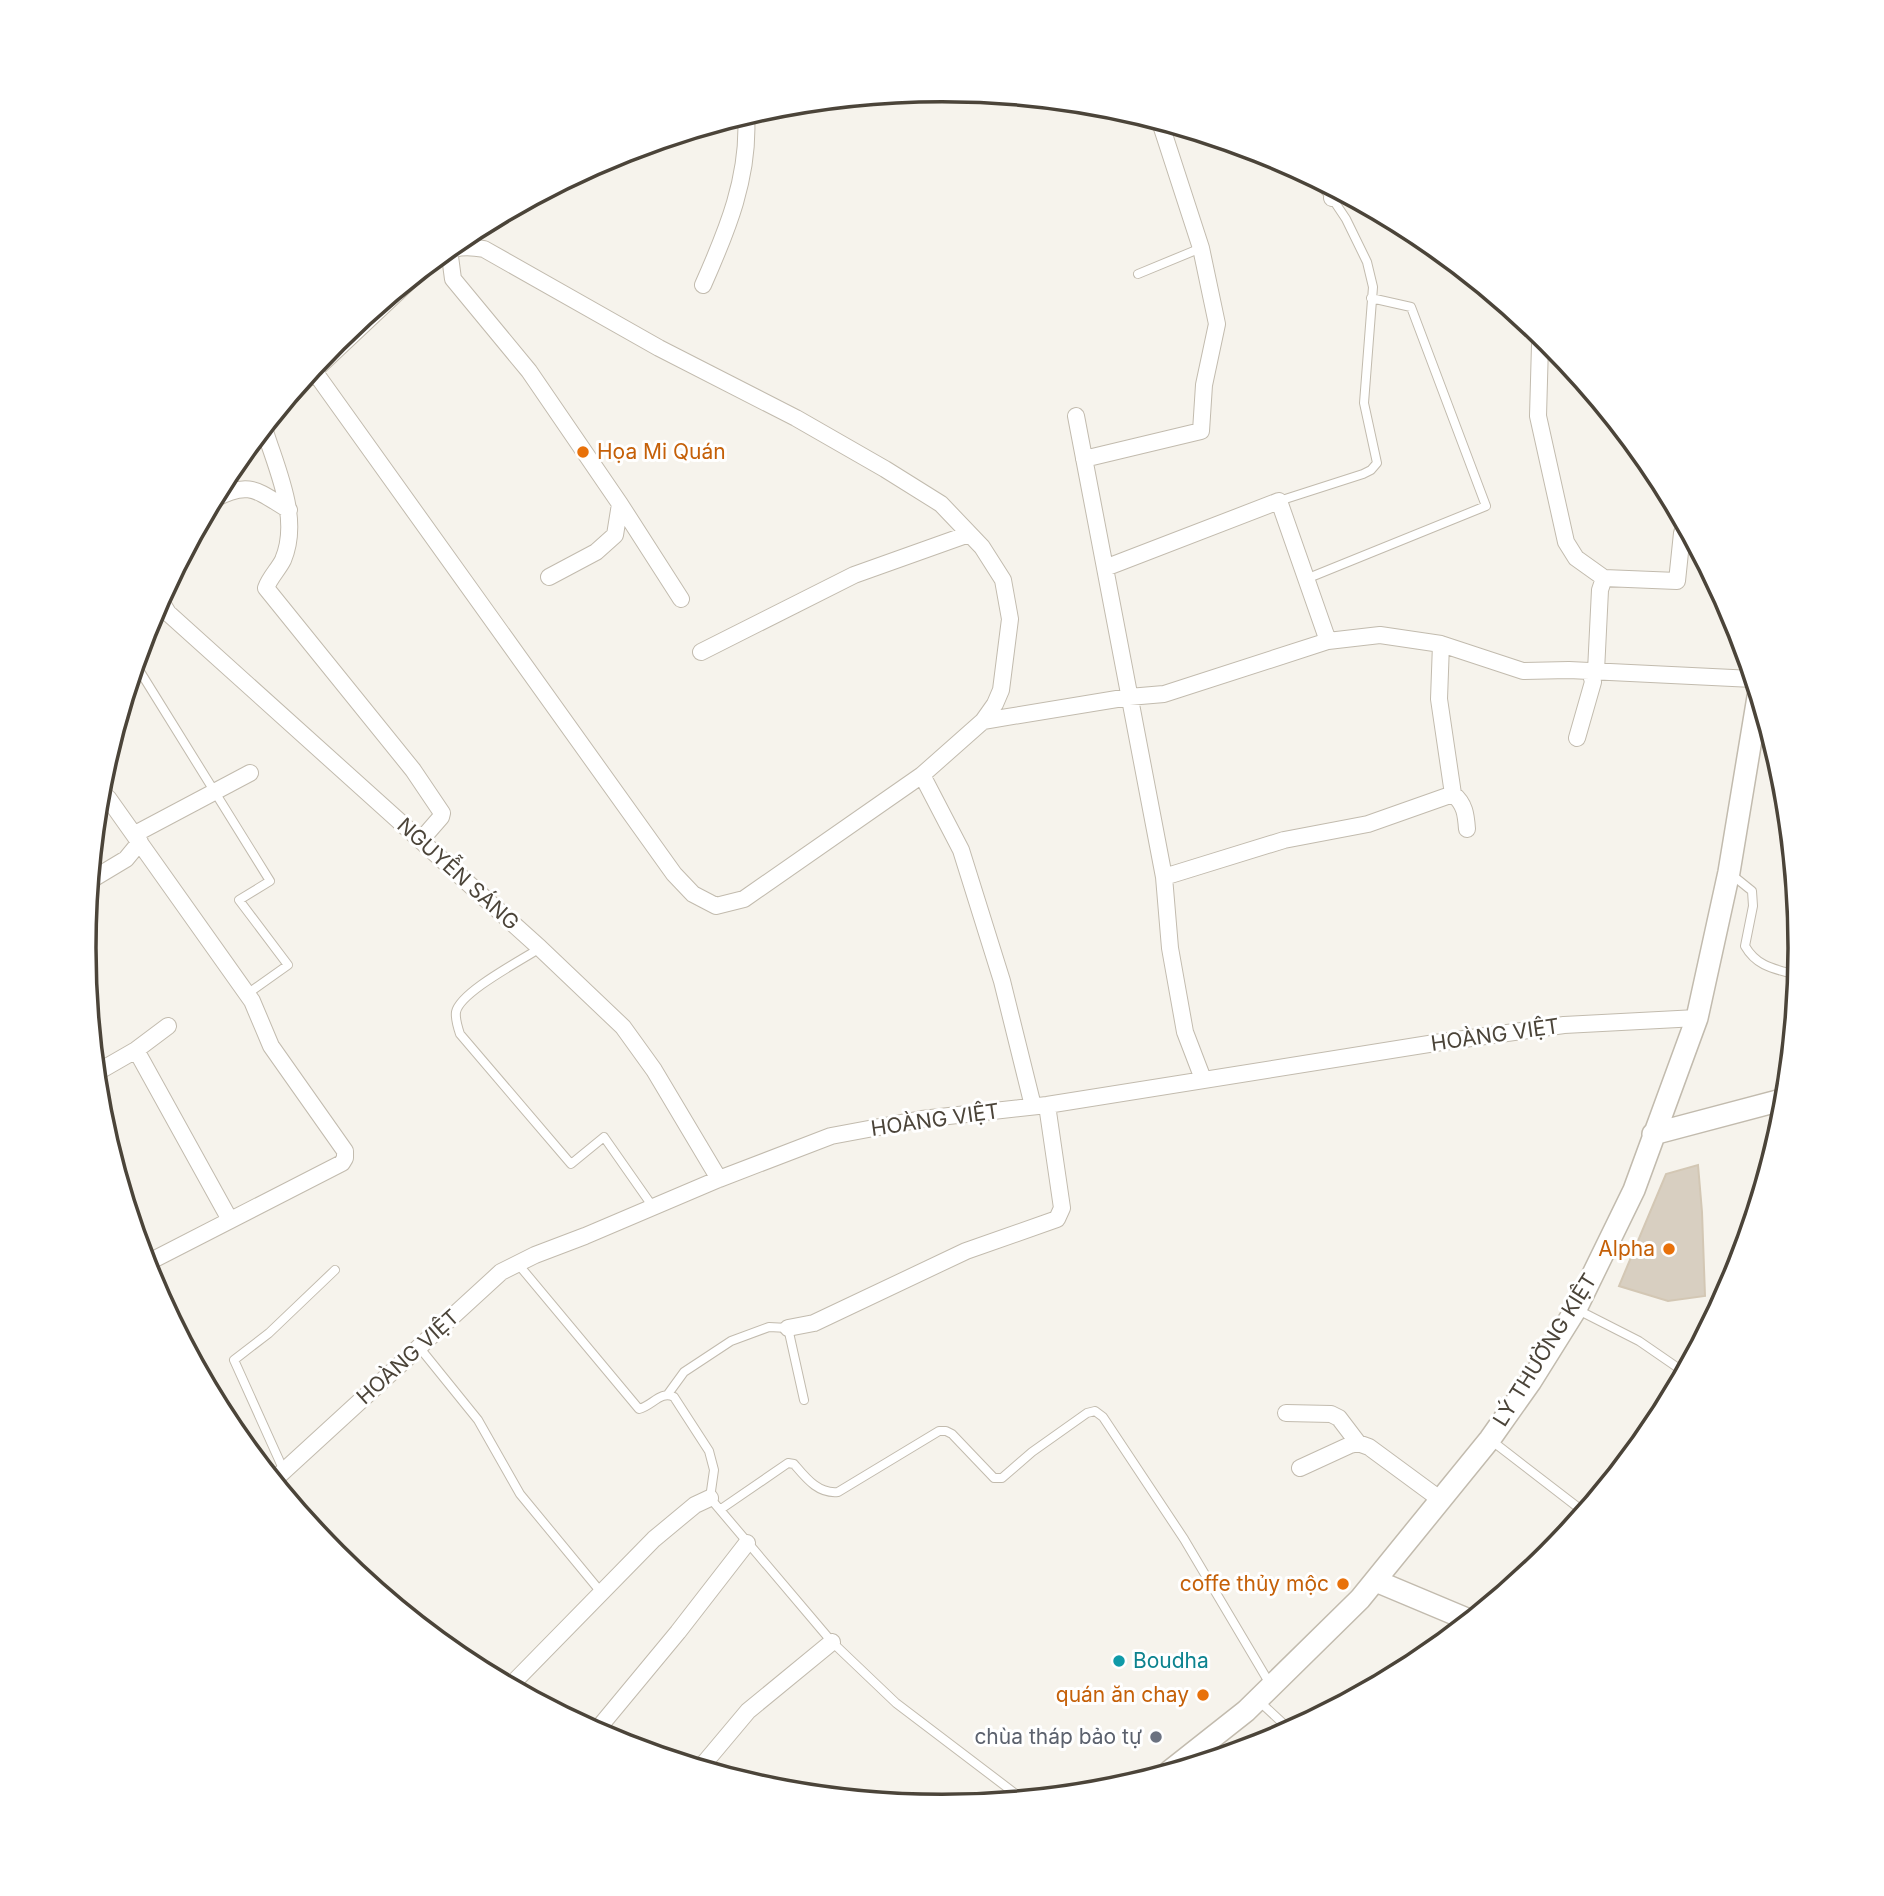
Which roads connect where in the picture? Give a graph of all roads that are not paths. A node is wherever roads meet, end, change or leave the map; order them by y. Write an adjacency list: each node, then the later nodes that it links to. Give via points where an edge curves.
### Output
1 (745, 126): 8 (street, via 735,205)
2 (1163, 132): 5 (street)
3 (1339, 202): 9 (lane, via 1371,274)
4 (470, 246): 19 (street, via 484,249 659,348 796,418 941,504)
5 (1201, 248): 7 (lane); 14 (street, via 1217,324 1200,430)
6 (453, 259): 17 (street, via 453,279 529,371)
7 (1138, 275)
8 (703, 285)
9 (1371, 298): 16 (lane, via 1364,403 1377,463 1363,474); 24 (lane, via 1411,307 1486,506)
10 (1539, 349): 23 (street, via 1538,416 1566,542 1576,558)
11 (318, 377): 38 (street, via 674,874 693,894 716,906 744,899)
12 (1076, 416): 14 (street)
13 (267, 438): 18 (street)
14 (1084, 459): 21 (street)
15 (232, 489): 18 (street, via 251,488)
16 (1279, 501): 21 (street); 24 (street)
17 (620, 504): 22 (street, via 615,535 596,552); 25 (street)
18 (289, 510): 44 (street, via 283,560 266,588 437,803 441,817)
19 (969, 534): 29 (street, via 855,575); 35 (street, via 1003,580 1010,619 1000,690)
20 (1682, 539): 23 (street, via 1677,581)
21 (1105, 568): 33 (street)
22 (549, 577)
23 (1604, 578): 30 (street)
24 (1306, 579): 27 (street)
25 (681, 599)
26 (168, 609): 44 (street, NGUYỄN SÁNG)
27 (1328, 641): 28 (street, via 1380,635); 33 (street, via 1164,694)
28 (1441, 644): 30 (street, via 1523,671); 40 (street, via 1439,699)
29 (701, 652)
30 (1593, 671): 32 (street); 36 (street)
31 (142, 674): 39 (lane)
32 (1744, 679)
33 (1129, 697): 35 (street); 47 (street)
34 (1756, 720): 45 (street, LÝ THƯỜNG KIỆT)
35 (983, 721): 38 (street)
36 (1577, 738)
37 (250, 774): 39 (street)
38 (922, 775): 57 (street, via 961,850)
39 (214, 792): 43 (street); 50 (lane, via 270,881 239,900 288,965)
40 (1452, 794): 42 (street, via 1465,810); 47 (street, via 1368,824 1284,840)
41 (109, 804): 43 (street)
42 (1467, 829)
43 (138, 838): 46 (street, via 126,859); 50 (street)
44 (421, 840): 48 (street, NGUYỄN SÁNG)
45 (1729, 872): 49 (lane, via 1752,891 1745,946 1751,957 1760,965); 51 (street, LÝ THƯỜNG KIỆT)
46 (100, 875)
47 (1164, 877): 55 (street, via 1183,1020)
48 (540, 948): 59 (street, NGUYỄN SÁNG, via 623,1027); 60 (lane, via 469,995 456,1009 460,1034 571,1164 604,1137)
49 (1787, 972)
50 (247, 994): 61 (street, via 271,1046 345,1151 345,1158)
51 (1698, 1018): 55 (street, HOÀNG VIỆT, via 1564,1025); 58 (street, LÝ THƯỜNG KIỆT)
52 (169, 1026): 53 (street)
53 (136, 1050): 54 (street); 61 (street)
54 (105, 1068)
55 (1203, 1079): 57 (street, HOÀNG VIỆT)
56 (1773, 1102): 58 (street)
57 (1040, 1105): 59 (street, HOÀNG VIỆT, via 831,1136); 66 (street, via 1062,1208 1057,1219 966,1251 814,1323)
58 (1653, 1134): 65 (street, LÝ THƯỜNG KIỆT, via 1634,1190)
59 (719, 1179): 60 (street, HOÀNG VIỆT)
60 (653, 1207): 63 (street, HOÀNG VIỆT)
61 (230, 1220): 62 (street)
62 (156, 1258)
63 (518, 1264): 67 (street, HOÀNG VIỆT, via 501,1272); 69 (lane, via 639,1409)
64 (335, 1270): 75 (lane, via 234,1360)
65 (1576, 1309): 68 (lane, via 1639,1341); 72 (street, LÝ THƯỜNG KIỆT)
66 (788, 1328): 69 (lane, via 769,1327 731,1341 684,1372); 70 (lane)
67 (418, 1347): 76 (street, HOÀNG VIỆT); 82 (lane, via 478,1420 520,1494)
68 (1676, 1367)
69 (668, 1394): 78 (lane, via 709,1451)
70 (804, 1400)
71 (1286, 1413): 73 (street, via 1331,1414)
72 (1490, 1439): 77 (street, LÝ THƯỜNG KIỆT); 79 (lane)
73 (1358, 1443): 74 (street); 77 (street)
74 (1300, 1468)
75 (277, 1470)
76 (280, 1475)
77 (1441, 1500): 81 (street, LÝ THƯỜNG KIỆT)
78 (715, 1504): 80 (lane); 82 (street, via 695,1505); 86 (lane, via 788,1464 794,1464 816,1487 838,1492 946,1431 993,1478 1002,1478 1032,1452 1095,1411 1184,1539)
79 (1577, 1507)
80 (747, 1543): 84 (lane); 88 (street)
81 (1376, 1581): 83 (street); 86 (street, LÝ THƯỜNG KIỆT)
82 (600, 1591): 85 (street)
83 (1460, 1616)
84 (832, 1642): 90 (street, via 748,1711); 91 (lane, via 897,1703)
85 (516, 1678)
86 (1265, 1693): 87 (lane); 89 (street, LÝ THƯỜNG KIỆT)
87 (1284, 1721)
88 (603, 1722)
89 (1187, 1757)
90 (707, 1760)
91 (1011, 1791)

